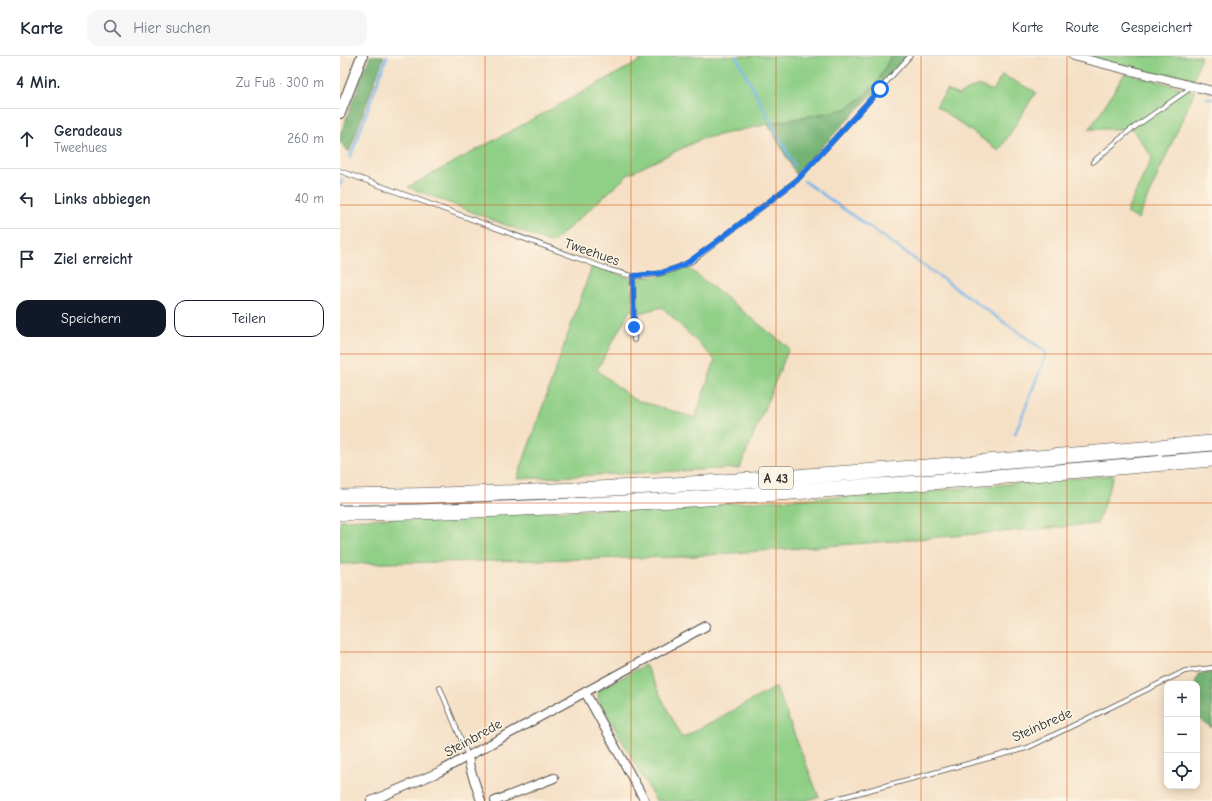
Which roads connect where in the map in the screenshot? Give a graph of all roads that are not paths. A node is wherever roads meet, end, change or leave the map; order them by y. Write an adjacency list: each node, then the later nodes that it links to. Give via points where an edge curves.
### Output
1 (362, 56): 6 (street)
2 (910, 56): 9 (lane, Tweehues, via 797,180 692,261 661,273)
3 (1073, 56): 4 (street)
4 (1192, 87): 5 (street); 7 (lane, via 1129,131)
5 (1212, 91)
6 (340, 113)
7 (1093, 162)
8 (340, 171): 9 (lane, Tweehues, via 594,265)
9 (633, 276): 10 (lane)
10 (634, 340)
11 (1212, 443): 13 (highway, A 43, via 678,485 407,497)
12 (1212, 459): 14 (highway, A 43, via 680,500 544,508)
13 (340, 497)
14 (340, 513)
15 (706, 626): 18 (street, Steinbrede)
16 (1212, 668): 25 (lane, Steinbrede, via 1185,672 1027,748)
17 (440, 688): 19 (lane)
18 (585, 692): 19 (street, Steinbrede); 24 (street)
19 (468, 756): 21 (street, Steinbrede, via 439,772); 22 (street)
20 (554, 778): 23 (street)
21 (371, 801)
22 (481, 801)
23 (495, 801)
24 (645, 801)
25 (828, 801)

